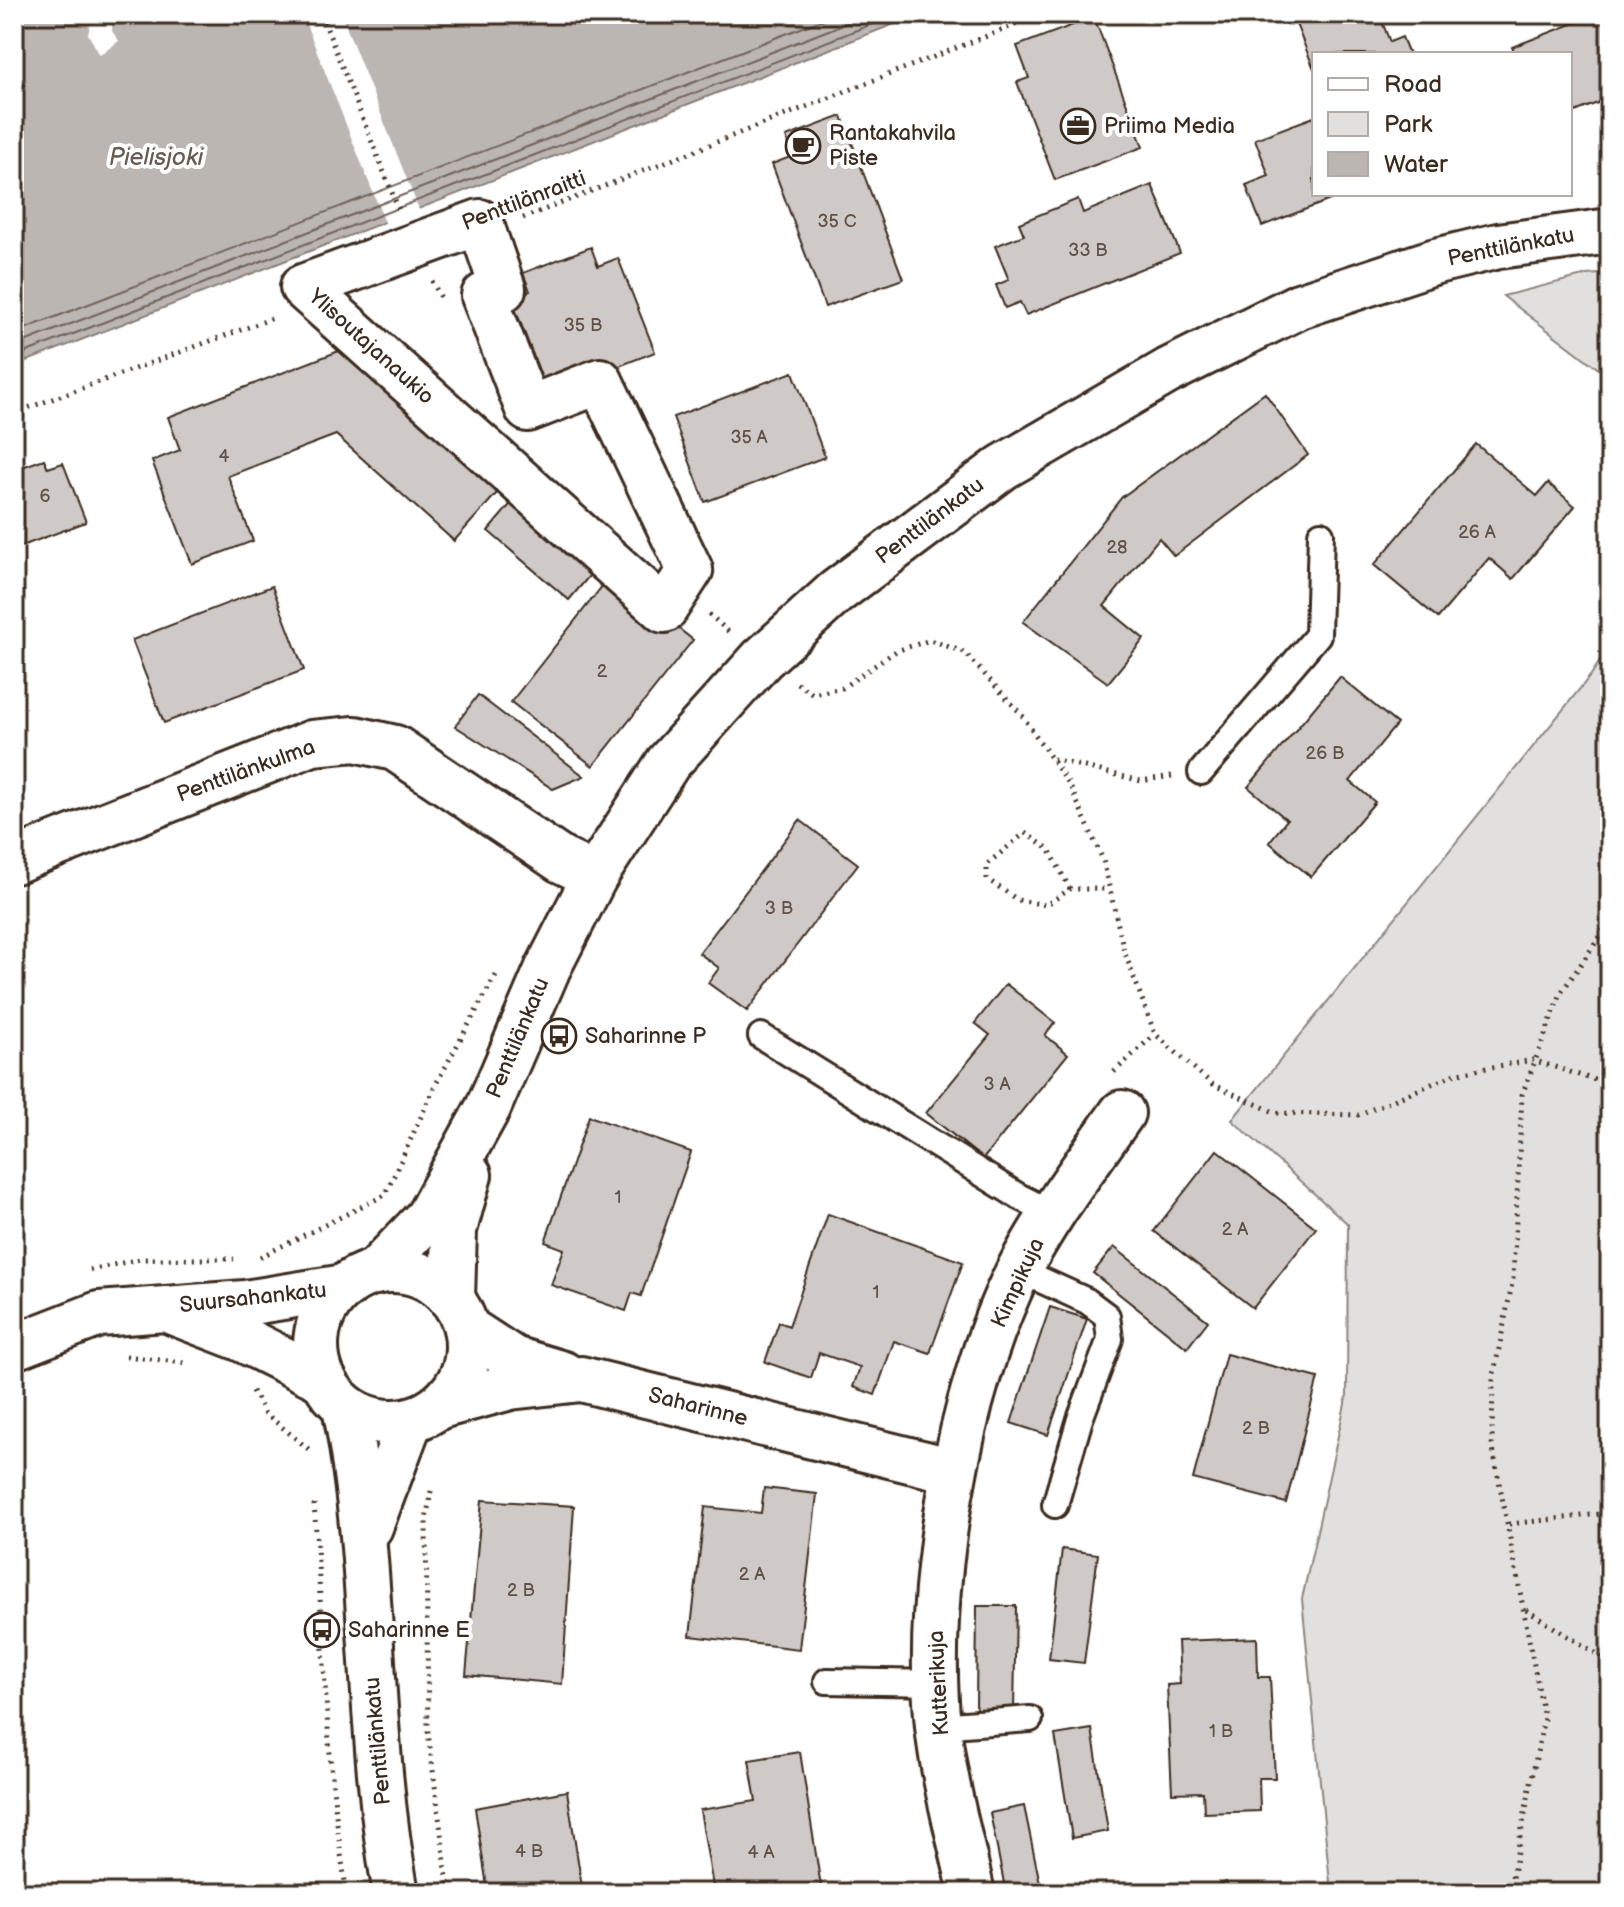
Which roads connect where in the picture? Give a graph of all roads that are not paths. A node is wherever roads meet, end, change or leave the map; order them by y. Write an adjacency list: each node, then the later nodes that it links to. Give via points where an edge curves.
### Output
1 (1610, 231): 6 (street, Penttilänkatu, via 1498,246 1299,306 1168,371 1003,467 836,592 762,659 668,763)
2 (319, 302): 2 (street, Ylisoutajanaukio, via 664,610 690,570 600,381 528,409 484,296 503,289 480,222 303,287)
3 (1321, 534): 4 (lane, via 1318,635)
4 (1201, 772)
5 (14, 861): 6 (street, Penttilänkulma, via 312,743 355,739 395,748 561,860)
6 (595, 876): 9 (street, Penttilänkatu, via 548,968)
7 (761, 1036): 10 (lane)
8 (1115, 1096): 10 (street, Kimpikuja)
9 (488, 1108): 12 (street, Penttilänkatu, via 428,1217); 14 (street, Penttilänkatu, via 454,1230)
10 (1052, 1213): 11 (street, Kimpikuja)
11 (1019, 1270): 19 (street, Kimpikuja, via 980,1374); 20 (lane, via 1087,1301 1107,1316 1110,1339)
12 (360, 1280): 13 (street, Suursahankatu, via 245,1303); 14 (street, via 392,1270 417,1275 440,1287); 17 (street, via 324,1313 318,1330 318,1364)
13 (162, 1308): 15 (street, Suursahankatu, via 99,1314); 17 (street, Suursahankatu, via 240,1338)
14 (460, 1314): 16 (street, via 513,1359); 18 (street, via 469,1346 464,1371 452,1394)
15 (14, 1347)
16 (581, 1379): 18 (street, Saharinne, via 510,1387); 19 (street, Saharinne)
17 (334, 1393): 18 (street, via 376,1421); 21 (street, Penttilänkatu)
18 (425, 1413): 21 (street)
19 (954, 1471): 23 (street, Kutterikuja, via 935,1601)
20 (1055, 1505)
21 (366, 1541): 26 (street, Penttilänkatu, via 375,1731)
22 (827, 1681): 23 (lane)
23 (937, 1683): 25 (street, Kutterikuja)
24 (1030, 1719): 25 (lane)
25 (938, 1726): 27 (street, Kutterikuja)
26 (396, 1893)
27 (972, 1893)

